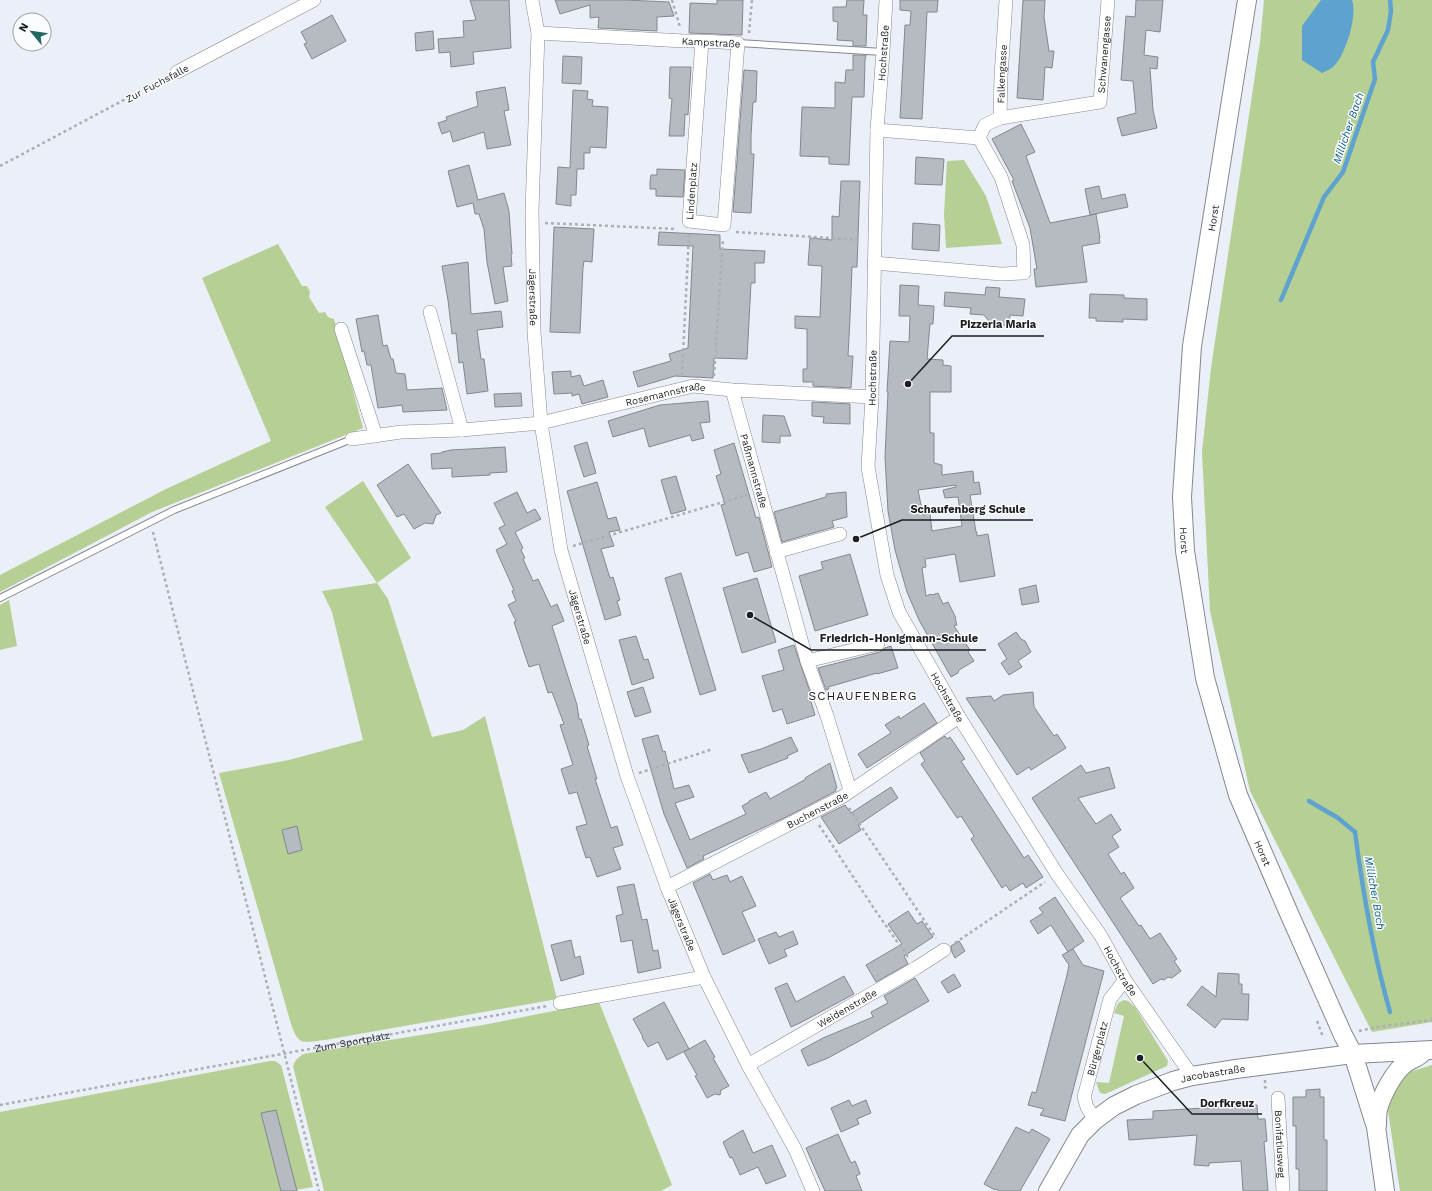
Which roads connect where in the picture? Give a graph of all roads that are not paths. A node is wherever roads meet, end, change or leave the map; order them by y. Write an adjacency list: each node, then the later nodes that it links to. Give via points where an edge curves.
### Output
1 (314, 0): 11 (street, Zur Fuchsfalle)
2 (532, 0): 7 (street, Jägerstraße)
3 (886, 0): 10 (street, Hochstraße)
4 (1006, 0): 12 (street, Falkengasse)
5 (1108, 0): 12 (street, Schwanengasse, via 1100,102)
6 (1247, 0): 37 (street, Horst, via 1192,346 1182,497 1186,552 1204,678 1238,795)
7 (538, 33): 8 (street, Kampstraße); 20 (street, Jägerstraße, via 532,210 534,332)
8 (702, 41): 9 (street, Kampstraße); 9 (street, Lindenplatz, via 689,222 724,225)
9 (738, 43): 10 (lane, Kampstraße)
10 (883, 52): 13 (street, Hochstraße)
11 (176, 72)
12 (1000, 118): 14 (street, Falkengasse, via 985,125)
13 (877, 130): 14 (street); 15 (street, Hochstraße)
14 (979, 138): 15 (street, via 1003,184 1023,245 1024,273 1001,274)
15 (874, 263): 19 (street, Hochstraße)
16 (430, 312): 21 (street)
17 (341, 329): 22 (street)
18 (732, 390): 19 (street, Rosemannstraße); 20 (street, Rosemannstraße, via 693,386); 25 (street, Paßmannstraße)
19 (872, 397): 29 (street, Hochstraße, via 868,467 887,575 899,612)
20 (541, 423): 21 (street, Rosemannstraße); 31 (street, Jägerstraße, via 561,550 627,776)
21 (462, 430): 22 (street, Rosemannstraße, via 401,432)
22 (376, 436): 23 (street, Rosemannstraße)
23 (352, 439): 26 (lane, via 174,510)
24 (840, 534): 25 (street)
25 (776, 552): 28 (street, Paßmannstraße)
26 (0, 598)
27 (878, 644): 28 (street)
28 (807, 661): 30 (street, Paßmannstraße, via 827,716)
29 (959, 717): 30 (street, Buchenstraße); 34 (street, Hochstraße, via 1058,874 1101,936)
30 (846, 794): 31 (street, Buchenstraße)
31 (667, 887): 33 (street, Jägerstraße)
32 (944, 950): 38 (street, Weidenstraße)
33 (704, 977): 35 (street); 38 (street, Jägerstraße)
34 (1125, 980): 39 (street, Hochstraße); 41 (street, Bürgerplatz, via 1110,999 1084,1097)
35 (560, 1003)
36 (1428, 1050): 37 (street, Jacobastraße); 42 (street, via 1396,1071 1378,1108)
37 (1353, 1054): 39 (street, Jacobastraße); 42 (street, Horst)
38 (748, 1065): 43 (street, Jägerstraße, via 795,1149)
39 (1192, 1076): 41 (street, Jacobastraße, via 1136,1095 1114,1106)
40 (1278, 1098): 45 (street, Bonifatiusweg)
41 (1095, 1120): 44 (street, Jacobastraße, via 1080,1134)
42 (1376, 1127): 46 (street)
43 (814, 1191)
44 (1048, 1191)
45 (1283, 1191)
46 (1385, 1191)

